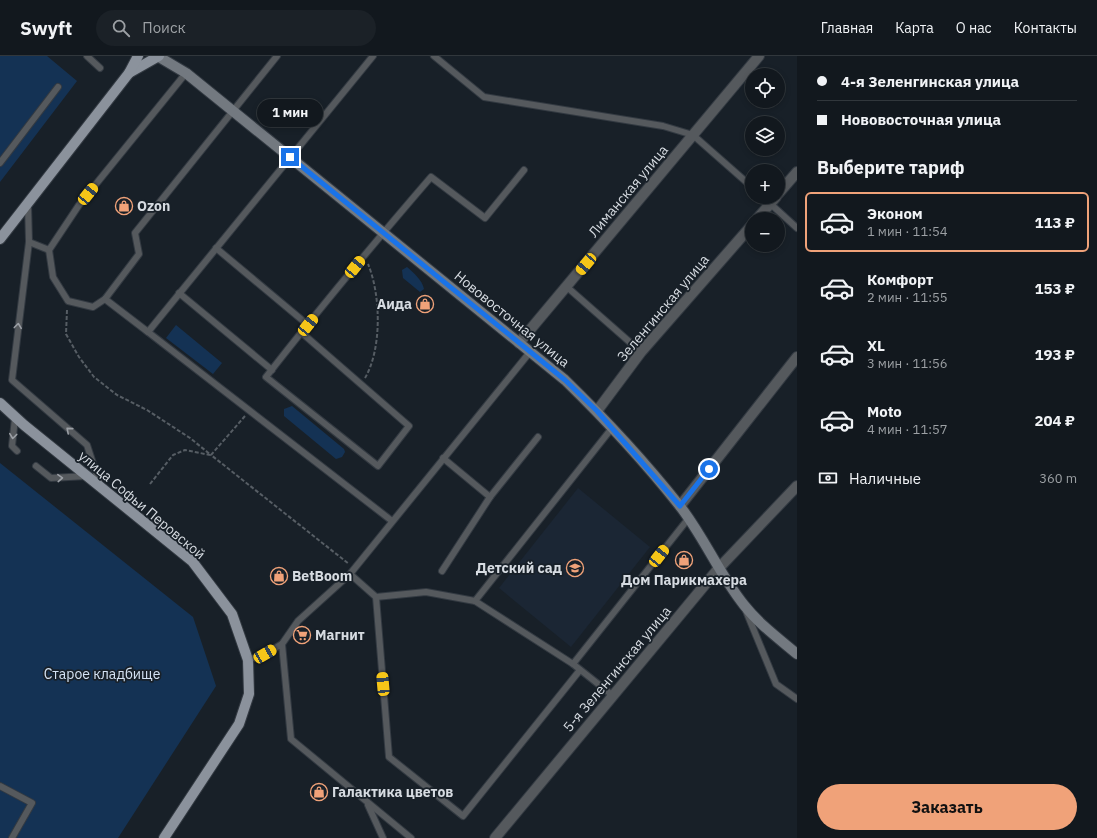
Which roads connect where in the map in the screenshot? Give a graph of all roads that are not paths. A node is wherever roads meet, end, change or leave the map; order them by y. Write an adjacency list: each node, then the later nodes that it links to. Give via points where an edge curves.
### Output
1 (87, 56): 8 (lane)
2 (138, 56): 9 (main road)
3 (159, 56): 9 (main road); 10 (main road, Нововосточная улица)
4 (277, 56): 12 (lane)
5 (373, 56): 14 (lane)
6 (434, 56): 13 (lane, via 484,97 664,126)
7 (759, 56): 13 (street, Лиманская улица)
8 (100, 68)
9 (129, 73): 20 (main road)
10 (186, 73): 12 (main road, Нововосточная улица); 28 (lane, via 79,205)
11 (58, 87): 15 (lane)
12 (232, 111): 14 (main road, Нововосточная улица); 31 (lane, via 135,232 139,254)
13 (692, 135): 18 (lane); 29 (street, Лиманская улица)
14 (290, 157): 24 (main road, Нововосточная улица); 27 (lane)
15 (0, 163)
16 (524, 170): 24 (lane, via 485,218 431,177)
17 (797, 172): 19 (street)
18 (745, 181)
19 (785, 186)
20 (28, 202): 25 (main road); 26 (lane)
21 (775, 204): 22 (lane)
22 (797, 228)
23 (745, 232): 37 (street, Зеленгинская улица)
24 (383, 233): 32 (lane); 35 (main road, Нововосточная улица)
25 (0, 239)
26 (29, 242): 28 (lane); 49 (lane, one-way to 26, via 87,444 12,380)
27 (216, 248): 30 (lane); 32 (lane)
28 (48, 250): 31 (lane, via 53,277 68,301 93,308)
29 (567, 287): 35 (street, Лиманская улица); 37 (lane)
30 (179, 293): 33 (lane); 39 (lane)
31 (105, 300): 33 (lane)
32 (308, 325): 34 (lane)
33 (148, 332): 54 (lane)
34 (302, 333): 39 (lane); 39 (lane, via 410,426 378,466 266,377)
35 (519, 343): 36 (main road, Нововосточная улица)
36 (530, 352): 41 (main road, Нововосточная улица, via 565,380); 46 (lane)
37 (642, 352): 41 (street, Зеленгинская улица)
38 (797, 357): 52 (street)
39 (272, 370)
40 (0, 403): 42 (main road, улица Софьи Перовской)
41 (597, 411): 43 (main road, Нововосточная улица)
42 (15, 418): 45 (lane, one-way to 45, via 12,446); 48 (main road, улица Софьи Перовской)
43 (612, 428): 52 (main road, Нововосточная улица); 59 (lane)
44 (538, 437): 51 (lane)
45 (17, 451)
46 (443, 458): 51 (lane); 54 (lane)
47 (36, 466): 48 (lane, one-way to 48, via 51,478)
48 (87, 476): 49 (main road, улица Софьи Перовской)
49 (101, 486): 63 (main road, улица Софьи Перовской, via 192,561 232,614)
50 (797, 486): 55 (street, 5-я Зеленгинская улица)
51 (490, 497): 57 (lane)
52 (680, 506): 53 (main road, Нововосточная улица)
53 (688, 519): 55 (main road, Нововосточная улица); 64 (lane)
54 (392, 521): 56 (lane)
55 (718, 569): 60 (main road, Нововосточная улица); 66 (street, 5-я Зеленгинская улица)
56 (352, 571): 58 (lane); 61 (lane, via 298,621)
57 (442, 571)
58 (376, 597): 59 (lane, via 426,592); 65 (lane, via 389,757 463,816)
59 (474, 601): 64 (lane)
60 (743, 604): 62 (main road, Нововосточная улица, via 763,626); 67 (lane, via 776,684)
61 (282, 644): 63 (lane); 69 (lane, via 291,739)
62 (797, 654)
63 (248, 660): 71 (main road, улица Софьи Перовской, via 250,694 239,724)
64 (573, 664): 65 (lane)
65 (580, 670): 66 (lane)
66 (612, 695): 74 (street, 5-я Зеленгинская улица)
67 (797, 699)
68 (0, 786): 70 (lane, via 32,803)
69 (367, 802): 72 (lane); 73 (lane)
70 (12, 838)
71 (164, 838)
72 (383, 838)
73 (411, 838)
74 (495, 838)

